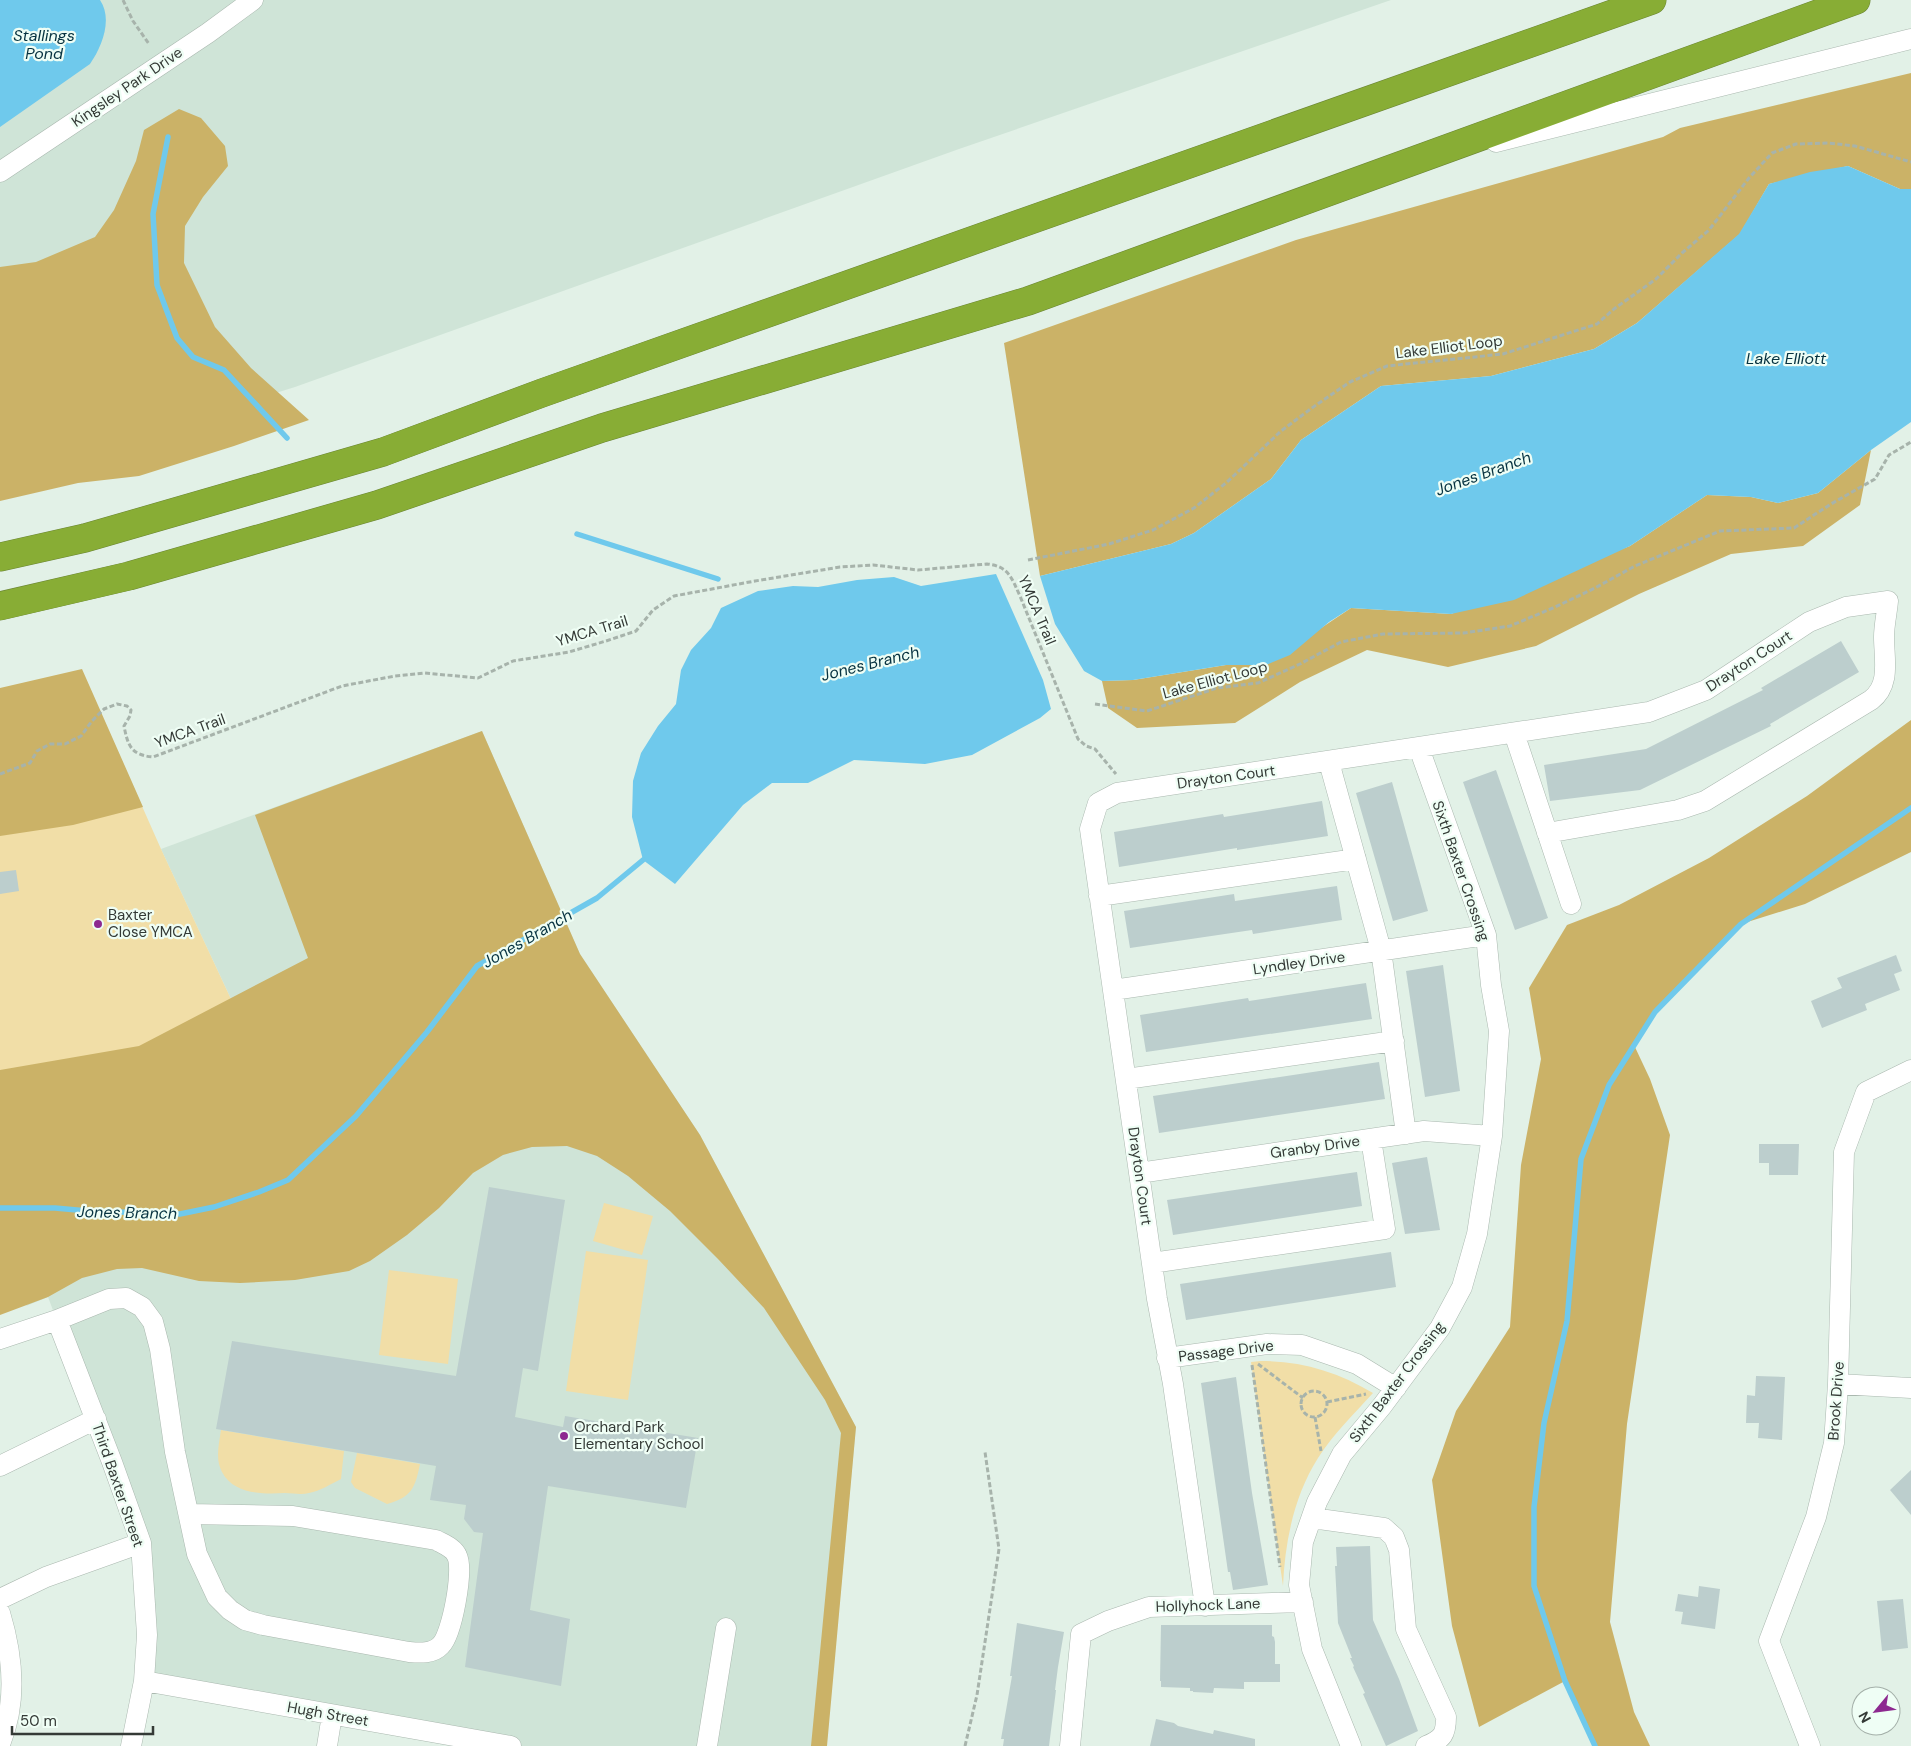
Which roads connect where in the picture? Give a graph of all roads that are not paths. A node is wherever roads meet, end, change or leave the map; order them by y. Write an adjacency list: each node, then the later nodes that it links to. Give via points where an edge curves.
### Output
1 (253, 0): 6 (street, Kingsley Park Drive)
2 (1652, 0): 7 (highway, via 383,452 84,538)
3 (1856, 0): 5 (highway)
4 (1911, 39): 5 (street)
5 (1421, 158): 8 (highway, via 1028,301 602,428 377,505 129,576)
6 (0, 172)
7 (0, 557)
8 (0, 606)
9 (1514, 733): 10 (street, Drayton Court); 12 (street); 12 (street, Drayton Court, via 1649,712 1706,690 1809,622 1846,607 1888,601 1884,683 1880,693 1871,700 1705,801 1678,810)
10 (1418, 748): 11 (street, Drayton Court); 16 (street, Sixth Baxter Crossing)
11 (1329, 762): 13 (street); 14 (street, Drayton Court, via 1117,793 1098,802 1090,829)
12 (1547, 832): 15 (street)
13 (1356, 858): 14 (street); 17 (street)
14 (1099, 896): 18 (street, Drayton Court)
15 (1571, 904)
16 (1486, 935): 17 (street, Lyndley Drive); 23 (street, Sixth Baxter Crossing, via 1499,1031)
17 (1381, 950): 18 (street, Lyndley Drive); 19 (street)
18 (1113, 990): 21 (street, Drayton Court)
19 (1394, 1041): 21 (street); 22 (street)
20 (1911, 1070): 30 (street, Brook Drive, via 1866,1092 1844,1152)
21 (1126, 1079): 25 (street, Drayton Court)
22 (1406, 1134): 23 (street, Granby Drive, via 1424,1131); 24 (street, Granby Drive)
23 (1492, 1136): 31 (street, Sixth Baxter Crossing, via 1477,1234 1462,1287 1440,1328)
24 (1372, 1139): 25 (street, Granby Drive); 26 (street, via 1385,1229)
25 (1139, 1173): 26 (street, Drayton Court)
26 (1152, 1263): 29 (street, Drayton Court)
27 (57, 1320): 28 (street); 33 (street, Third Baxter Street); 35 (street, via 109,1299 126,1298 142,1307 153,1322)
28 (0, 1339)
29 (1168, 1358): 31 (street, Passage Drive, via 1267,1344 1302,1345 1356,1364); 40 (street, Drayton Court)
30 (1838, 1384): 32 (street); 53 (street, Brook Drive, via 1834,1443 1816,1518 1769,1641)
31 (1396, 1388): 36 (street, Sixth Baxter Crossing, via 1342,1454)
32 (1911, 1388)
33 (96, 1419): 34 (street); 37 (street, Third Baxter Street)
34 (0, 1466)
35 (189, 1514): 35 (street, via 197,1554 217,1597 245,1620 428,1653 441,1646 450,1630 460,1566 457,1554 436,1540 293,1516)
36 (1312, 1518): 39 (street, Sixth Baxter Crossing, via 1303,1542 1299,1585); 52 (street, via 1384,1528 1394,1537 1400,1550 1406,1628 1446,1716 1446,1731 1437,1741)
37 (141, 1543): 38 (street, via 46,1577); 43 (street, Third Baxter Street, via 147,1635)
38 (0, 1599)
39 (1303, 1602): 40 (street, Hollyhock Lane); 51 (street, Sixth Baxter Crossing, via 1312,1649)
40 (1205, 1606): 50 (street, Hollyhock Lane, via 1149,1607 1081,1634)
41 (0, 1613): 45 (street, via 13,1679 7,1727)
42 (726, 1628): 49 (street)
43 (144, 1680): 44 (street, Hugh Street); 47 (street, Third Baxter Street)
44 (332, 1715): 46 (street, Hugh Street); 48 (street)
45 (0, 1744)
46 (503, 1745)
47 (131, 1746)
48 (327, 1746)
49 (707, 1746)
50 (1070, 1746)
51 (1351, 1746)
52 (1426, 1746)
53 (1810, 1746)

